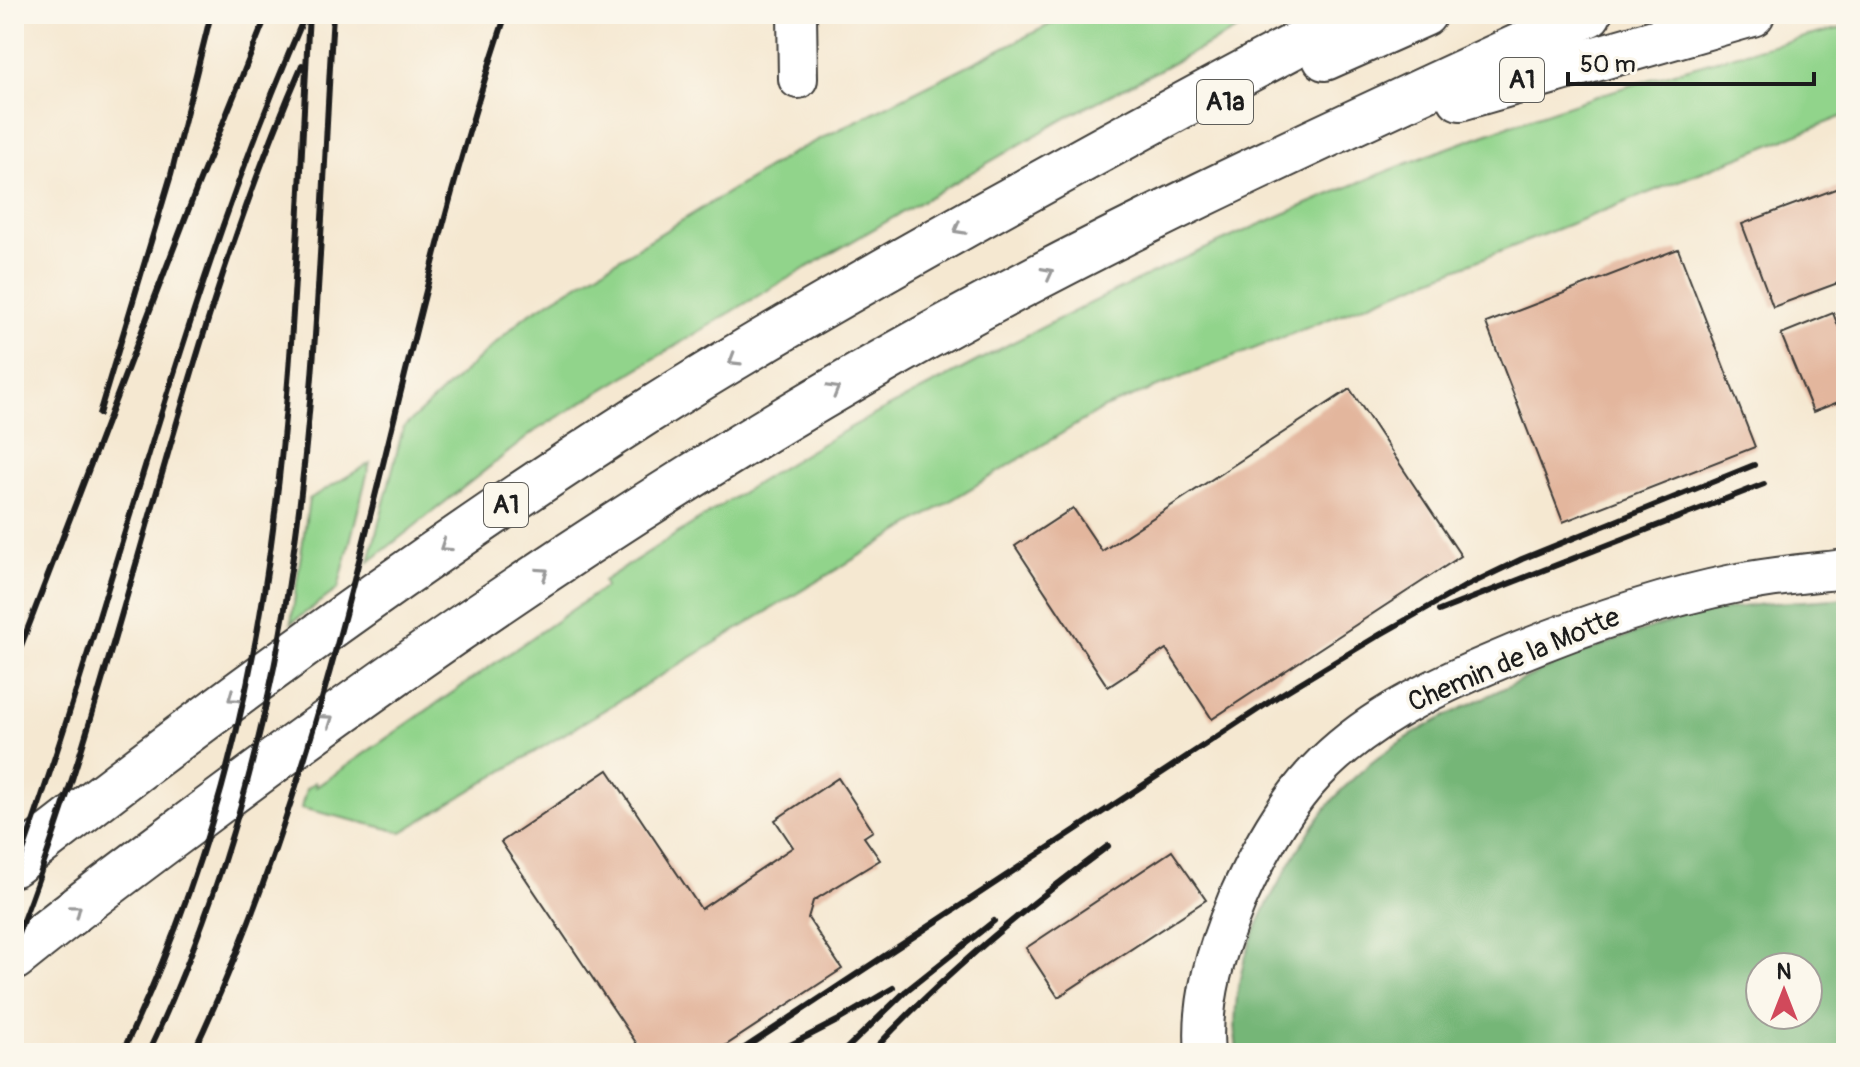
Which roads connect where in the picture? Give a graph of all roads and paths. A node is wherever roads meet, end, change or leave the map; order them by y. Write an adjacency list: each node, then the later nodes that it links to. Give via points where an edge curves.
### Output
1 (797, 14): 6 (street)
2 (1356, 14): 8 (highway, A1)
3 (1424, 14): 8 (highway, A1a)
4 (1589, 14): 7 (highway)
5 (1752, 14): 7 (highway, A1)
6 (798, 79)
7 (1295, 152): 11 (highway, A1, one-way to 7, via 319,726 698,472 905,349 1145,223)
8 (1027, 191): 10 (highway, A1, one-way to 10, via 697,382 501,508 283,660)
9 (1846, 569): 13 (street, Chemin de la Motte, via 1739,583 1631,610 1455,679 1367,729 1299,791 1246,879 1215,960 1205,1015)
10 (14, 864)
11 (14, 958)
12 (1846, 1037): 14 (path)
13 (1205, 1053)
14 (1830, 1053)

